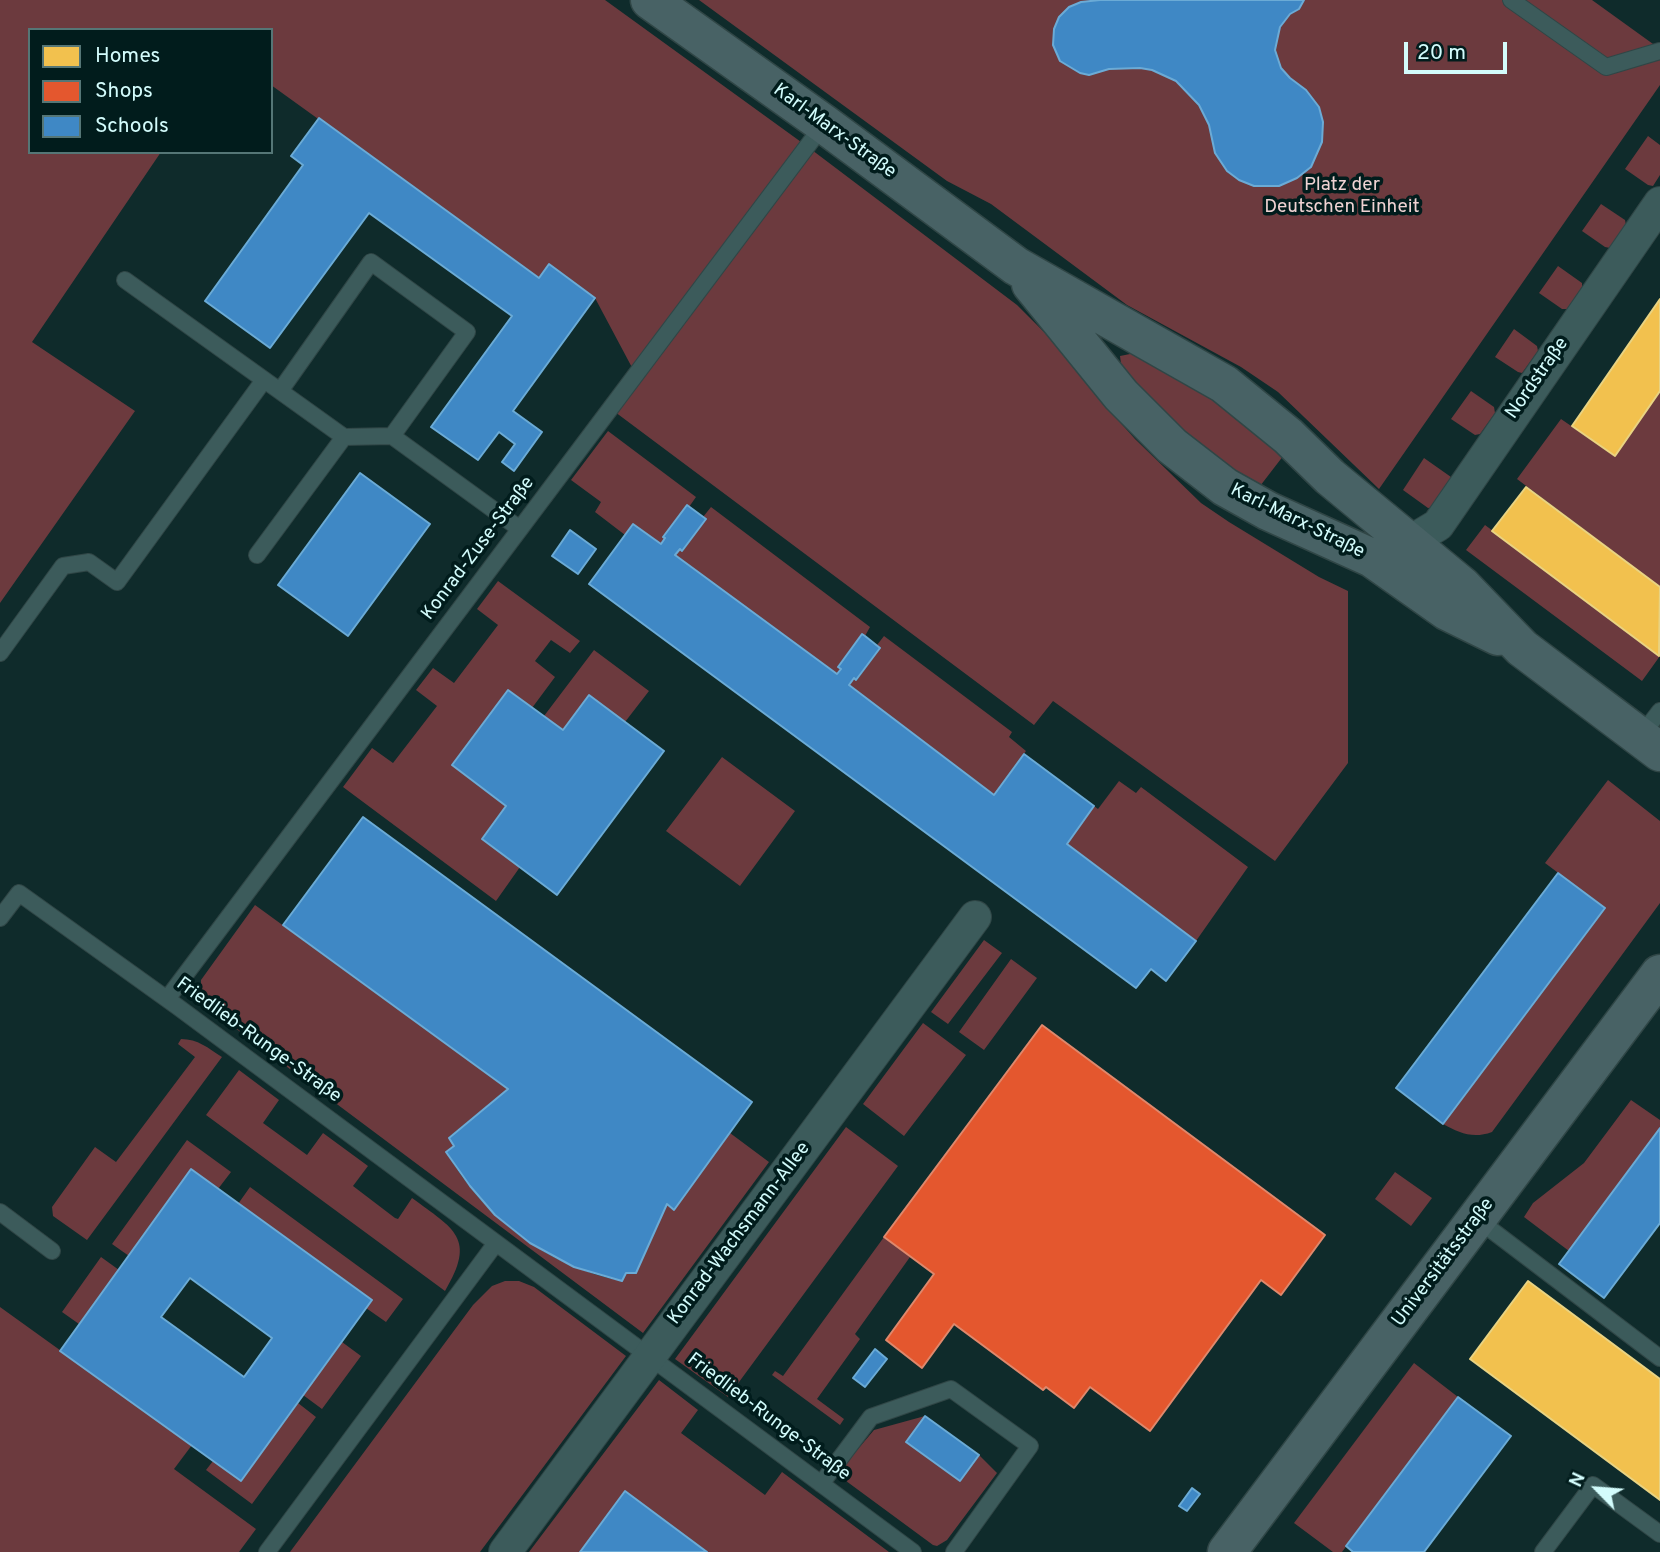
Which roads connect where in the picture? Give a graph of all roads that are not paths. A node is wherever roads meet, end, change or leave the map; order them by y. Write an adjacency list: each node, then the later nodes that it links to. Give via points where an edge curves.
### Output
1 (650, 0): 4 (street, Karl-Marx-Straße)
2 (1511, 0): 3 (lane, via 1606,68)
3 (1660, 51)
4 (824, 124): 6 (street, Karl-Marx-Straße); 12 (lane, Konrad-Zuse-Straße)
5 (1660, 203): 13 (street, Nordstraße, via 1438,525)
6 (1016, 266): 13 (street, Karl-Marx-Straße, via 1224,384); 15 (street, Karl-Marx-Straße, via 1121,395 1172,446 1225,487 1268,512 1372,558 1447,611)
7 (125, 280): 8 (lane)
8 (264, 380): 9 (lane); 16 (lane, via 117,582 89,562 63,566)
9 (280, 391): 10 (lane, via 371,262 467,332); 11 (lane)
10 (392, 436): 11 (lane); 12 (lane)
11 (344, 437): 14 (lane)
12 (520, 529): 21 (lane, Konrad-Zuse-Straße)
13 (1406, 540): 15 (street, Karl-Marx-Straße, via 1462,586)
14 (257, 555)
15 (1522, 648): 17 (street, Karl-Marx-Straße)
16 (0, 653)
17 (1653, 733)
18 (975, 917): 26 (street, Konrad-Wachsmann-Allee)
19 (0, 918): 21 (lane, Friedlieb-Runge-Straße, via 19,893)
20 (1660, 974): 23 (street, Universitätsstraße)
21 (167, 999): 24 (lane, Friedlieb-Runge-Straße)
22 (0, 1212): 25 (lane)
23 (1476, 1219): 27 (lane); 34 (street, Universitätsstraße)
24 (496, 1242): 26 (lane, Friedlieb-Runge-Straße); 30 (lane)
25 (52, 1251)
26 (650, 1355): 28 (lane, Friedlieb-Runge-Straße); 31 (street, Konrad-Wachsmann-Allee)
27 (1660, 1358)
28 (821, 1484): 32 (lane, Friedlieb-Runge-Straße); 33 (lane, via 872,1417 951,1389 1030,1446)
29 (1660, 1534): 35 (lane, via 1593,1485)
30 (267, 1552)
31 (505, 1552)
32 (913, 1552)
33 (954, 1552)
34 (1227, 1552)
35 (1544, 1552)

